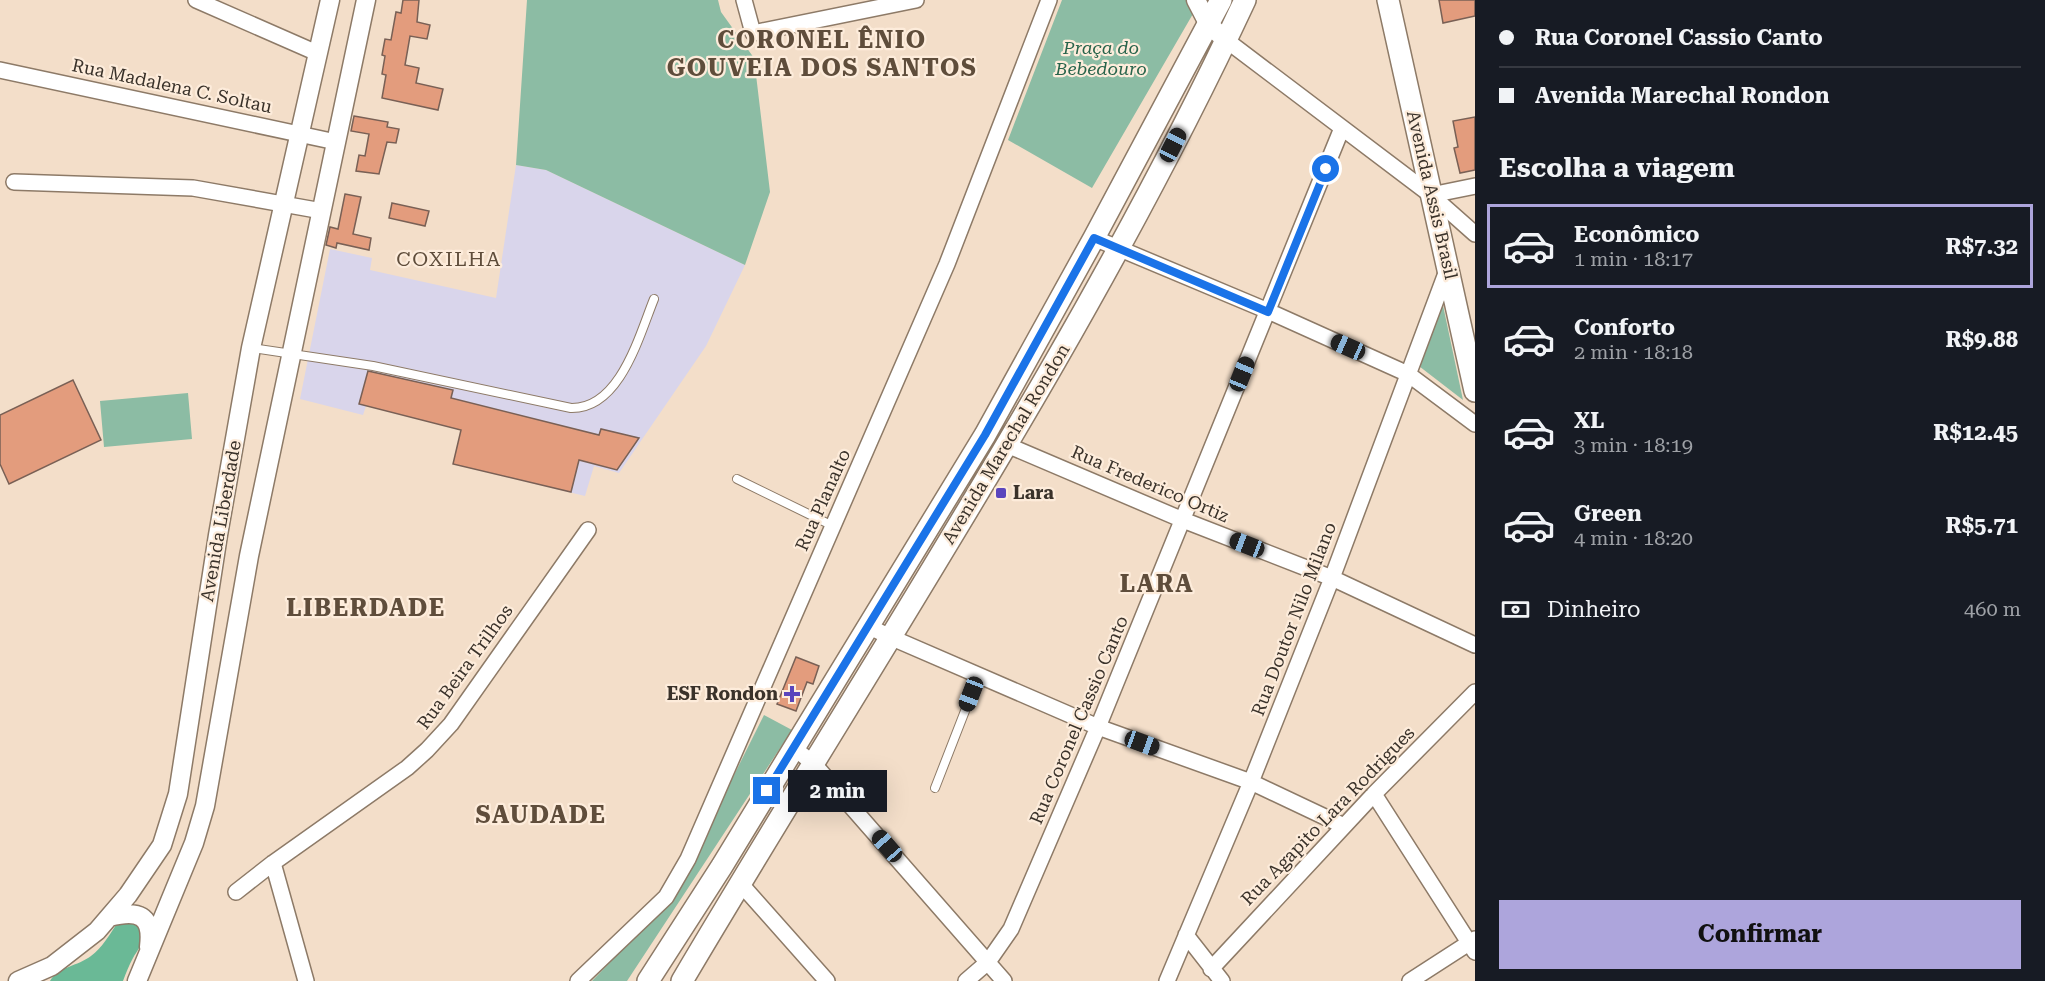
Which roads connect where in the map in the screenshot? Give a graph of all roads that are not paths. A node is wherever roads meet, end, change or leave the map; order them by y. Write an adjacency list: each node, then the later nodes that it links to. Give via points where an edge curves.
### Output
1 (196, 0): 13 (street)
2 (330, 0): 13 (street, Avenida Liberdade)
3 (366, 0): 17 (street, Avenida Liberdade)
4 (744, 0): 5 (street, via 753,33)
5 (916, 0)
6 (1049, 0): 37 (street, Rua Planalto, via 947,264)
7 (1196, 0): 11 (street)
8 (1221, 0): 11 (main road, Avenida Marechal Rondon)
9 (1245, 0): 12 (main road, Avenida Marechal Rondon)
10 (1388, 0): 20 (main road, Avenida Assis Brasil)
11 (1209, 25): 12 (street); 24 (main road, Avenida Marechal Rondon)
12 (1226, 40): 15 (street); 25 (main road, Avenida Marechal Rondon)
13 (317, 53): 16 (street, Avenida Liberdade)
14 (0, 70): 16 (street, Rua Madalena C. Soltau)
15 (1342, 128): 20 (street); 28 (street, Rua Coronel Cassio Canto)
16 (298, 133): 17 (street, Rua Madalena C. Soltau); 21 (street, Avenida Liberdade)
17 (336, 142): 22 (street, Avenida Liberdade)
18 (14, 182): 21 (street, via 193,188)
19 (1475, 186): 20 (street)
20 (1431, 195): 23 (street); 26 (main road, Avenida Assis Brasil)
21 (283, 202): 22 (street); 29 (street, Avenida Liberdade)
22 (322, 211): 30 (street, Avenida Liberdade)
23 (1475, 234)
24 (1094, 238): 25 (street); 40 (main road, Avenida Marechal Rondon, via 985,435)
25 (1119, 250): 28 (street); 34 (main road, Avenida Marechal Rondon)
26 (1448, 268): 31 (street, Rua Doutor Nilo Milano); 32 (main road, Avenida Assis Brasil)
27 (654, 299): 30 (lane, via 624,373 597,400 583,408 374,366)
28 (1268, 312): 31 (street); 36 (street, Rua Coronel Cassio Canto)
29 (251, 348): 30 (lane); 55 (street, Avenida Liberdade, via 178,794 162,845)
30 (291, 354): 58 (street, Avenida Liberdade, via 249,556 205,807)
31 (1408, 374): 33 (street); 39 (street, Rua Doutor Nilo Milano)
32 (1475, 391)
33 (1475, 424)
34 (1007, 445): 36 (street, Rua Frederico Ortiz); 41 (main road, Avenida Marechal Rondon)
35 (737, 479): 37 (lane)
36 (1183, 520): 39 (street, Rua Frederico Ortiz); 45 (street, Rua Coronel Cassio Canto)
37 (832, 526): 64 (street, Rua Planalto, via 688,859 666,897)
38 (588, 530): 52 (street, Rua Beira Trilhos, via 451,724 427,750)
39 (1332, 578): 42 (street, Rua Frederico Ortiz); 48 (street, Rua Doutor Nilo Milano)
40 (868, 626): 41 (street); 46 (main road, Avenida Marechal Rondon)
41 (890, 637): 43 (street); 47 (main road, Avenida Marechal Rondon)
42 (1475, 645)
43 (979, 675): 45 (street); 49 (lane)
44 (1475, 692): 50 (street, Rua Agapito Lara Rodrigues)
45 (1098, 727): 48 (street); 59 (street, Rua Coronel Cassio Canto, via 1011,929)
46 (794, 747): 47 (street); 65 (main road, Avenida Marechal Rondon)
47 (814, 764): 53 (main road, Avenida Marechal Rondon); 59 (street)
48 (1251, 782): 51 (street); 56 (street, Rua Doutor Nilo Milano)
49 (935, 788)
50 (1374, 794): 51 (street, Rua Agapito Lara Rodrigues); 57 (street)
51 (1344, 826): 60 (street, Rua Agapito Lara Rodrigues)
52 (273, 863): 54 (street, Rua Beira Trilhos); 63 (street)
53 (740, 883): 66 (main road, Avenida Marechal Rondon); 67 (street)
54 (236, 892)
55 (109, 917): 58 (street, via 125,913 142,917 149,925); 61 (street, Avenida Liberdade, via 52,966)
56 (1186, 935): 60 (street); 70 (street, Rua Doutor Nilo Milano)
57 (1473, 945): 72 (street)
58 (148, 958): 62 (street, Avenida Liberdade)
59 (988, 962): 68 (street, Rua Coronel Cassio Canto); 69 (street)
60 (1211, 969): 71 (street)
61 (18, 981)
62 (137, 981)
63 (306, 981)
64 (578, 981)
65 (648, 981)
66 (682, 981)
67 (827, 981)
68 (966, 981)
69 (1004, 981)
70 (1167, 981)
71 (1222, 981)
72 (1410, 981)

